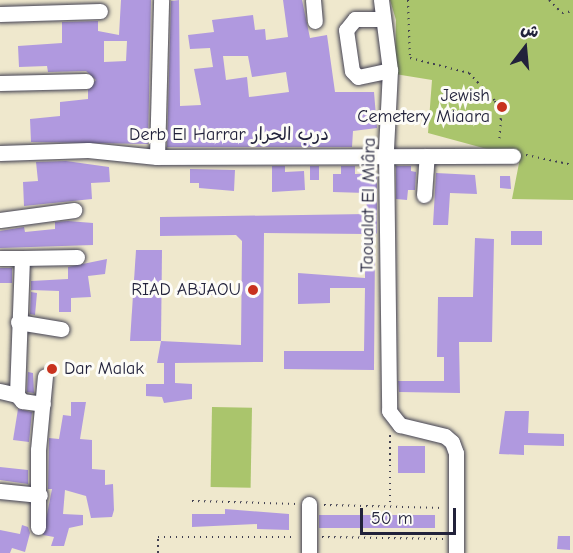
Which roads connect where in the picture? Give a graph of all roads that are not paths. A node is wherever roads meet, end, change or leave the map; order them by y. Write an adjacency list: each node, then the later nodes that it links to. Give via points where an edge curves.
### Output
1 (161, 0): 16 (street)
2 (313, 0): 8 (street)
3 (381, 0): 7 (street, Taoualat El Miâra)
4 (36, 6): 5 (street); 6 (street)
5 (100, 11)
6 (0, 14)
7 (383, 19): 9 (street, Taoualat El Miâra); 9 (street, via 355,19 346,30 352,71 358,77)
8 (315, 21)
9 (390, 70): 14 (street, Taoualat El Miâra)
10 (86, 81): 11 (street)
11 (0, 83)
12 (0, 153): 16 (street, Derb El Harrar درب الحرار, via 88,150)
13 (512, 153): 15 (street, Derb El Harrar درب الحرار)
14 (386, 154): 15 (street, Derb El Harrar درب الحرار); 16 (street, Derb El Harrar درب الحرار); 34 (street, Taoualat El Miâra, via 389,411 400,425 445,436 452,442 456,453)
15 (427, 156): 17 (street)
16 (157, 157)
17 (424, 195)
18 (74, 210): 19 (street)
19 (0, 220)
20 (77, 257): 22 (street)
21 (0, 258): 22 (street)
22 (22, 258): 23 (street)
23 (18, 322): 24 (street); 27 (street)
24 (61, 329)
25 (45, 376): 28 (street)
26 (0, 390): 27 (street)
27 (17, 395): 28 (street, via 22,401)
28 (43, 404): 30 (street, via 38,450)
29 (0, 491): 30 (street)
30 (40, 495): 32 (street)
31 (309, 504): 33 (street)
32 (38, 527)
33 (309, 553)
34 (456, 553)

